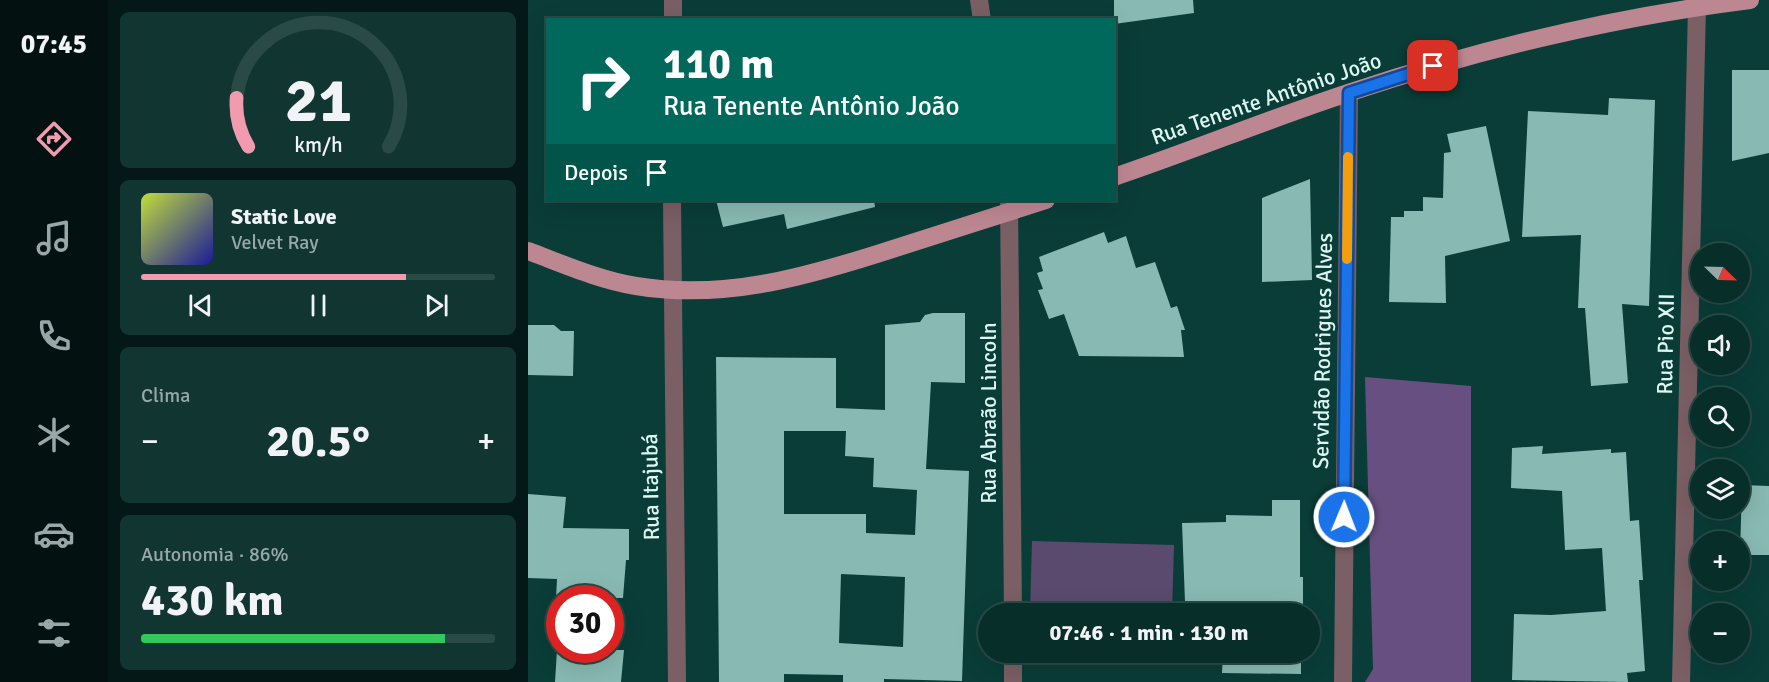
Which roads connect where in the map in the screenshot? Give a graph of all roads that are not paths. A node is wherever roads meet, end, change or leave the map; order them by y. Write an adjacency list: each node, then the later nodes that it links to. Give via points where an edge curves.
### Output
1 (673, 0): 5 (street)
2 (979, 0): 6 (street)
3 (1750, 0): 4 (main road, Rua Tenente Antônio João)
4 (1697, 7): 7 (main road, Rua Tenente Antônio João, via 1563,32); 19 (street, Rua Pio XII)
5 (673, 18)
6 (982, 18)
7 (1349, 93): 8 (main road, Rua Tenente Antônio João); 18 (street, Servidão Rodrigues Alves)
8 (1116, 176)
9 (672, 201): 13 (street, Rua Itajubá)
10 (1039, 201): 11 (main road)
11 (1010, 205): 13 (main road, via 808,275 711,291); 14 (street, Rua Abraão Lincoln)
12 (528, 251): 13 (main road, via 593,276)
13 (672, 291): 16 (street, Rua Itajubá)
14 (1013, 603)
15 (1013, 663): 17 (street)
16 (677, 682)
17 (1013, 682)
18 (1342, 682)
19 (1681, 682)

